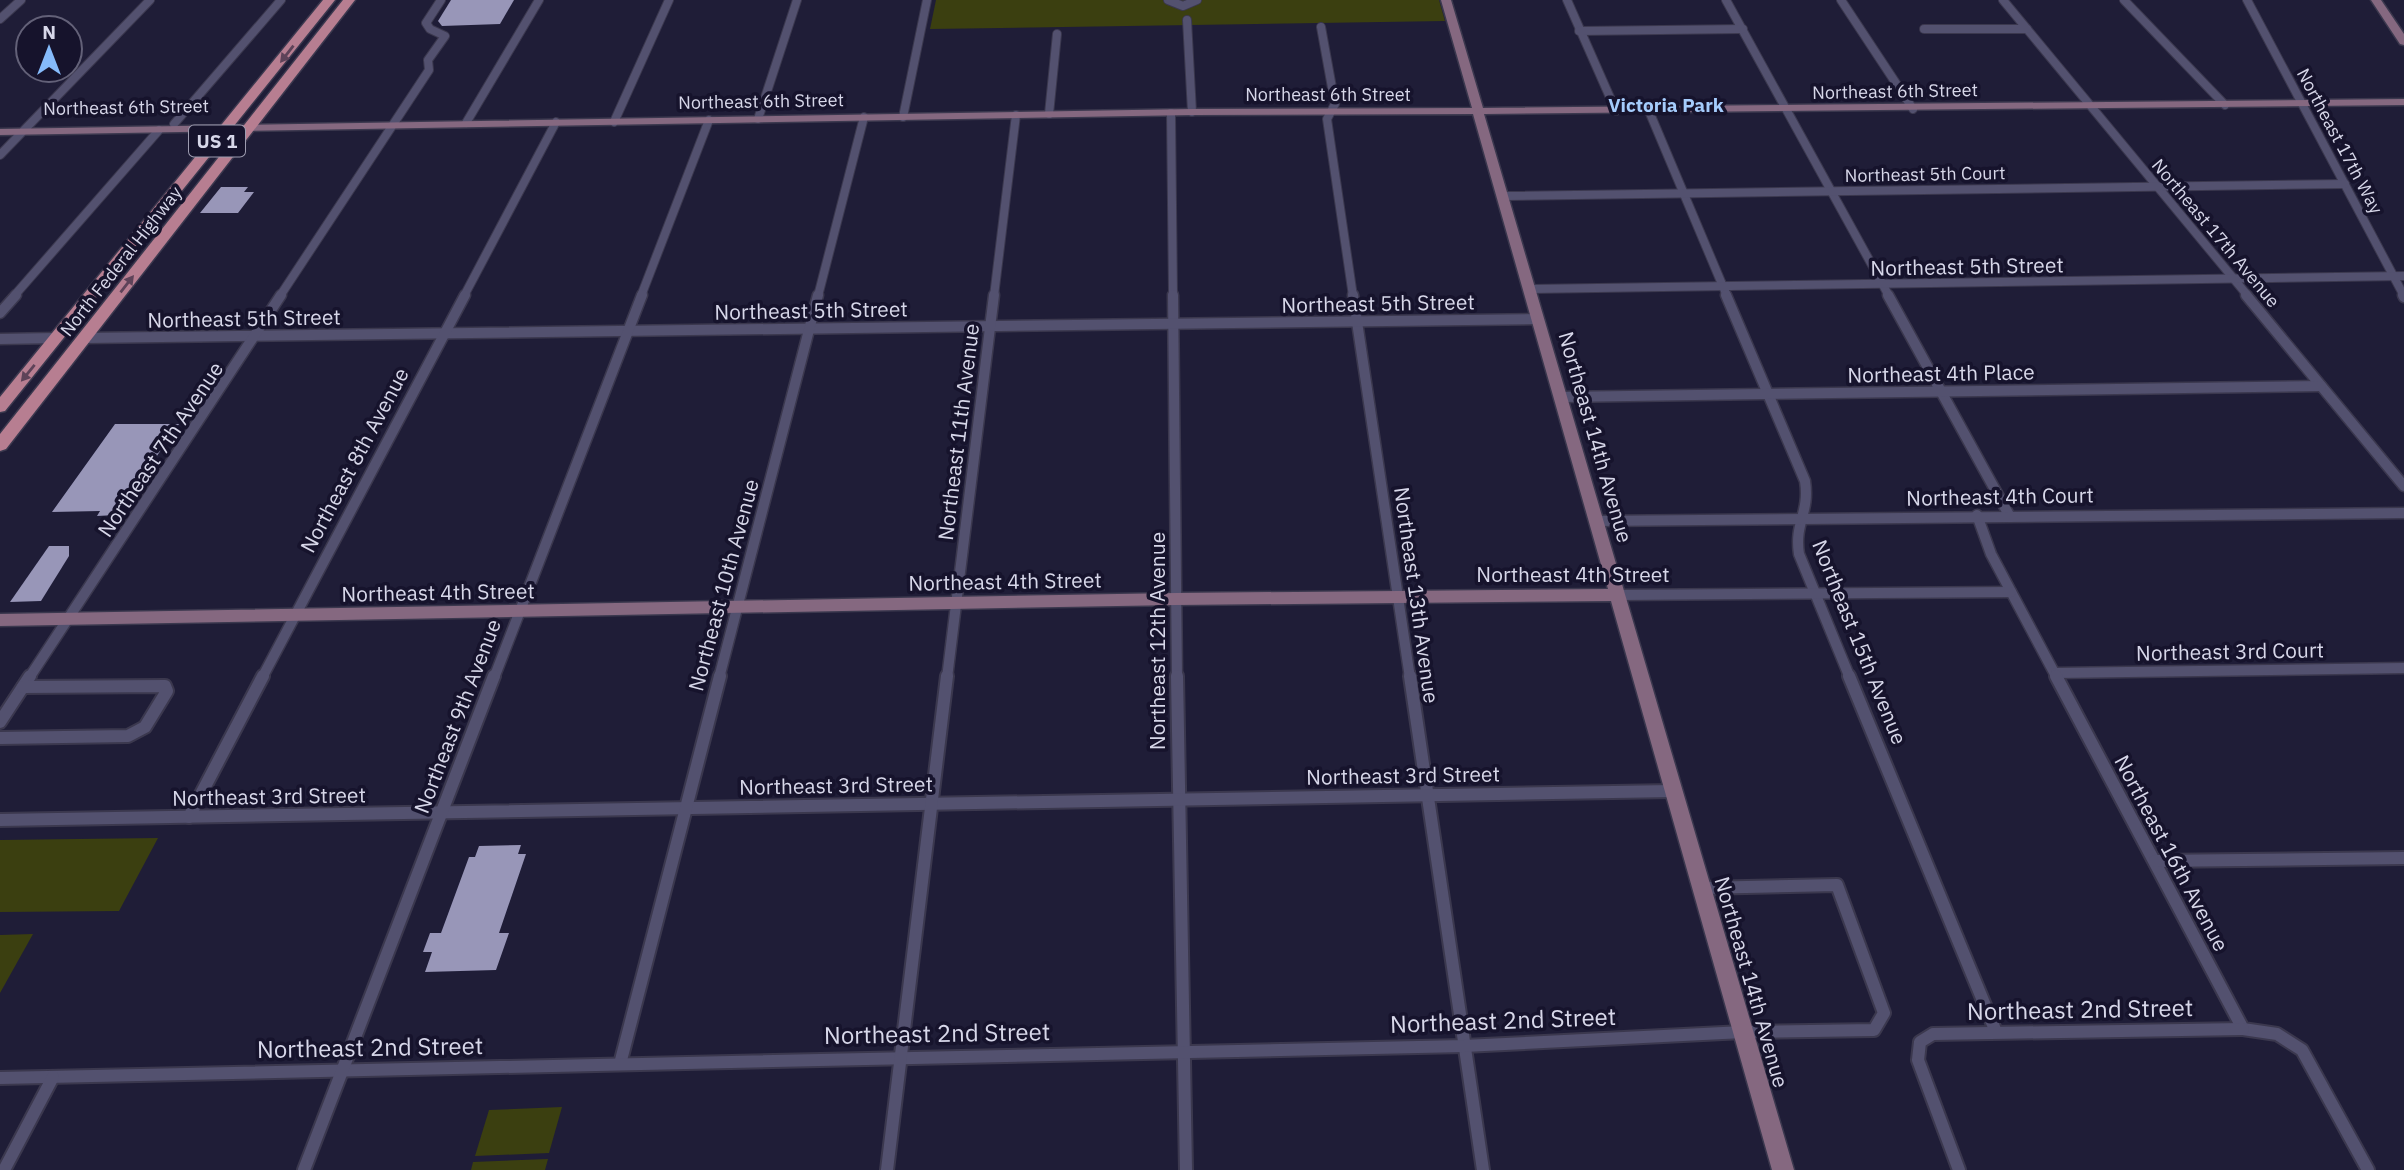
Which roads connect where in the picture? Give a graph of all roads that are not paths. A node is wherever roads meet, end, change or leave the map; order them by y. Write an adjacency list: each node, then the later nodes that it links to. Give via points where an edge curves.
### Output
1 (21, 0): 21 (street)
2 (150, 0): 56 (street)
3 (281, 0): 51 (street)
4 (329, 0): 53 (main road, North Federal Highway / US 1, one-way to 53)
5 (349, 0): 54 (main road, North Federal Highway / US 1)
6 (441, 0): 52 (street, Northeast 7th Avenue, via 426,23 445,36)
7 (539, 0): 48 (street)
8 (669, 0): 50 (street)
9 (797, 0): 46 (street)
10 (927, 0): 45 (street)
11 (1168, 0): 12 (street, via 1182,6)
12 (1197, 0)
13 (1446, 0): 35 (street, Northeast 14th Avenue)
14 (1567, 0): 27 (street)
15 (1726, 0): 24 (street)
16 (1841, 0): 34 (street)
17 (2003, 0): 26 (street, Northeast 17th Avenue)
18 (2124, 0): 32 (street)
19 (2247, 0): 31 (street, Northeast 17th Way)
20 (2376, 0): 29 (street)
21 (0, 19)
22 (1187, 20): 40 (street)
23 (1321, 27): 37 (street, Northeast 13th Avenue, via 1335,104)
24 (1742, 29): 27 (street); 36 (street)
25 (1924, 29): 26 (street)
26 (2028, 29): 33 (street, Northeast 17th Avenue)
27 (1579, 30): 38 (street)
28 (1057, 34): 42 (street)
29 (2404, 43)
30 (2404, 102): 31 (street, Northeast 6th Street)
31 (2302, 104): 32 (street, Northeast 6th Street); 60 (street, Northeast 17th Way)
32 (2225, 105): 33 (street, Northeast 6th Street)
33 (2091, 106): 34 (street, Northeast 6th Street); 61 (street, Northeast 17th Avenue)
34 (1913, 108): 36 (street, Northeast 6th Street)
35 (1479, 110): 37 (street, Northeast 6th Street); 38 (street, Northeast 6th Street); 64 (street, Northeast 14th Avenue)
36 (1787, 110): 39 (street, Northeast 6th Street); 62 (street)
37 (1330, 111): 40 (street, Northeast 6th Street); 75 (street, Northeast 13th Avenue, via 1327,119)
38 (1616, 111): 39 (street, Northeast 6th Street)
39 (1649, 111): 63 (street, Northeast 15th Avenue)
40 (1192, 112): 41 (street, Northeast 6th Street)
41 (1171, 113): 42 (street, Northeast 6th Street); 76 (street, Northeast 12th Avenue)
42 (1049, 114): 43 (street, Northeast 6th Street)
43 (1016, 115): 45 (street, Northeast 6th Street); 77 (street, Northeast 11th Avenue)
44 (864, 117): 45 (street, Northeast 6th Street); 46 (street, Northeast 6th Street); 78 (street, Northeast 10th Avenue)
45 (903, 117)
46 (758, 119): 47 (street, Northeast 6th Street)
47 (709, 120): 50 (street, Northeast 6th Street); 79 (street, Northeast 9th Avenue)
48 (466, 122): 49 (street, Northeast 6th Street); 52 (street, Northeast 6th Street)
49 (556, 122): 50 (street, Northeast 6th Street); 80 (street, Northeast 8th Avenue)
50 (614, 122)
51 (174, 124): 53 (street, Northeast 6th Street); 56 (street, Northeast 6th Street)
52 (394, 124): 54 (street, Northeast 6th Street); 81 (street, Northeast 7th Avenue)
53 (229, 126): 54 (street, Northeast 6th Street); 57 (street, Northeast 6th Street); 72 (main road, North Federal Highway / US 1)
54 (252, 126): 83 (main road, North Federal Highway / US 1, one-way to 54)
55 (0, 127): 56 (street, Northeast 6th Street)
56 (25, 129): 57 (street, Northeast 6th Street); 58 (street, Northeast 6th Street); 59 (street)
57 (159, 130): 73 (street)
58 (0, 132)
59 (0, 155)
60 (2345, 184): 61 (street, Northeast 5th Court); 66 (street, Northeast 17th Way)
61 (2157, 187): 62 (street, Northeast 5th Court); 67 (street, Northeast 17th Avenue)
62 (1832, 191): 63 (street, Northeast 5th Court); 68 (street)
63 (1684, 194): 64 (street, Northeast 5th Court); 69 (street, Northeast 15th Avenue)
64 (1505, 196): 70 (street, Northeast 14th Avenue)
65 (2404, 276): 66 (street, Northeast 5th Street)
66 (2393, 277): 67 (street, Northeast 5th Street); 71 (street, Northeast 17th Way)
67 (2234, 279): 68 (street, Northeast 5th Street); 86 (street, Northeast 17th Avenue)
68 (1884, 285): 69 (street, Northeast 5th Street); 87 (street)
69 (1722, 286): 70 (street, Northeast 5th Street); 88 (street, Northeast 15th Avenue)
70 (1530, 289): 74 (street, Northeast 14th Avenue)
71 (2404, 298)
72 (77, 312): 82 (main road, North Federal Highway / US 1); 83 (main road, via 77,328)
73 (0, 313)
74 (1538, 319): 75 (street, Northeast 5th Street); 89 (street, Northeast 14th Avenue)
75 (1357, 321): 76 (street, Northeast 5th Street); 101 (street, Northeast 13th Avenue)
76 (1175, 323): 77 (street, Northeast 5th Street); 102 (street, Northeast 12th Avenue)
77 (990, 325): 78 (street, Northeast 5th Street); 103 (street, Northeast 11th Avenue)
78 (811, 328): 79 (street, Northeast 5th Street); 104 (street, Northeast 10th Avenue)
79 (628, 330): 80 (street, Northeast 5th Street); 105 (street, Northeast 9th Avenue)
80 (444, 334): 81 (street, Northeast 5th Street); 106 (street, Northeast 8th Avenue)
81 (256, 335): 83 (street, Northeast 5th Street); 107 (street, Northeast 7th Avenue)
82 (56, 338): 84 (street); 85 (main road, via 66,346); 90 (main road, North Federal Highway / US 1, one-way to 90)
83 (85, 338): 85 (main road, North Federal Highway / US 1)
84 (0, 339)
85 (67, 360): 91 (main road, North Federal Highway / US 1)
86 (2321, 386): 87 (street, Northeast 4th Place); 92 (street, Northeast 17th Avenue)
87 (1942, 390): 88 (street, Northeast 4th Place); 95 (street)
88 (1768, 394): 89 (street, Northeast 4th Place); 96 (street, Northeast 15th Avenue, via 1805,481 1808,502)
89 (1561, 397): 97 (street, Northeast 14th Avenue)
90 (0, 407)
91 (0, 445)
92 (2404, 486)
93 (2404, 513): 95 (street, Northeast 4th Court)
94 (1977, 515): 95 (street, Northeast 4th Court); 96 (street, Northeast 4th Court); 98 (street, Northeast 16th Avenue)
95 (2009, 515)
96 (1804, 519): 97 (street, Northeast 4th Court); 100 (street, Northeast 15th Avenue, via 1796,534 1799,554)
97 (1597, 521): 99 (street, Northeast 14th Avenue)
98 (2011, 592): 100 (street, Northeast 4th Street); 110 (street, Northeast 16th Avenue)
99 (1618, 595): 100 (street, Northeast 4th Street); 101 (street, Northeast 4th Street); 114 (street, Northeast 14th Avenue)
100 (1816, 595): 127 (street, Northeast 15th Avenue)
101 (1398, 596): 102 (street, Northeast 4th Street); 115 (street, Northeast 13th Avenue)
102 (1176, 599): 103 (street, Northeast 4th Street); 116 (street, Northeast 12th Avenue)
103 (956, 602): 104 (street, Northeast 4th Street); 117 (street, Northeast 11th Avenue)
104 (737, 607): 105 (street, Northeast 4th Street); 118 (street, Northeast 10th Avenue)
105 (519, 611): 106 (street, Northeast 4th Street); 119 (street, Northeast 9th Avenue)
106 (296, 615): 107 (street, Northeast 4th Street); 120 (street, Northeast 8th Avenue)
107 (68, 619): 108 (street, Northeast 4th Street); 111 (street, Northeast 7th Avenue)
108 (0, 620)
109 (2404, 668): 110 (street, Northeast 3rd Court)
110 (2056, 673): 123 (street, Northeast 16th Avenue)
111 (23, 687): 112 (street, Northeast 7th Avenue); 113 (street, via 165,686 167,691 145,727 128,736)
112 (0, 722)
113 (0, 738)
114 (1673, 791): 115 (street, Northeast 3rd Street); 124 (street, Northeast 14th Avenue)
115 (1427, 794): 116 (street, Northeast 3rd Street); 128 (street, Northeast 13th Avenue)
116 (1178, 798): 117 (street, Northeast 3rd Street); 129 (street, Northeast 12th Avenue)
117 (933, 802): 118 (street, Northeast 3rd Street); 130 (street, Northeast 11th Avenue)
118 (684, 807): 119 (street, Northeast 3rd Street); 131 (street, Northeast 10th Avenue)
119 (441, 811): 120 (street, Northeast 3rd Street); 132 (street, Northeast 9th Avenue)
120 (189, 817): 121 (street, Northeast 3rd Street)
121 (0, 820)
122 (2404, 858): 123 (street)
123 (2155, 861): 125 (street, Northeast 16th Avenue)
124 (1701, 888): 126 (street, Northeast 14th Avenue); 126 (street, Northeast 2nd Street, via 1837,885 1884,1013 1874,1030)
125 (2243, 1029): 127 (street, Northeast 2nd Street); 142 (street, via 2277,1034 2302,1050)
126 (1743, 1032): 128 (street, Northeast 2nd Street); 140 (street, Northeast 14th Avenue)
127 (1996, 1032): 141 (street, Northeast 2nd Street, via 1933,1034 1920,1042 1919,1060)
128 (1464, 1046): 129 (street, Northeast 2nd Street); 139 (street, Northeast 13th Avenue)
129 (1183, 1051): 130 (street, Northeast 2nd Street); 138 (street, Northeast 12th Avenue)
130 (900, 1056): 131 (street, Northeast 2nd Street); 137 (street, Northeast 11th Avenue)
131 (620, 1064): 132 (street, Northeast 2nd Street)
132 (343, 1071): 133 (street, Northeast 2nd Street); 136 (street, Northeast 9th Avenue)
133 (53, 1077): 134 (street, Northeast 2nd Street); 135 (street)
134 (0, 1078)
135 (4, 1170)
136 (304, 1170)
137 (887, 1170)
138 (1186, 1170)
139 (1483, 1170)
140 (1783, 1170)
141 (1959, 1170)
142 (2368, 1170)

